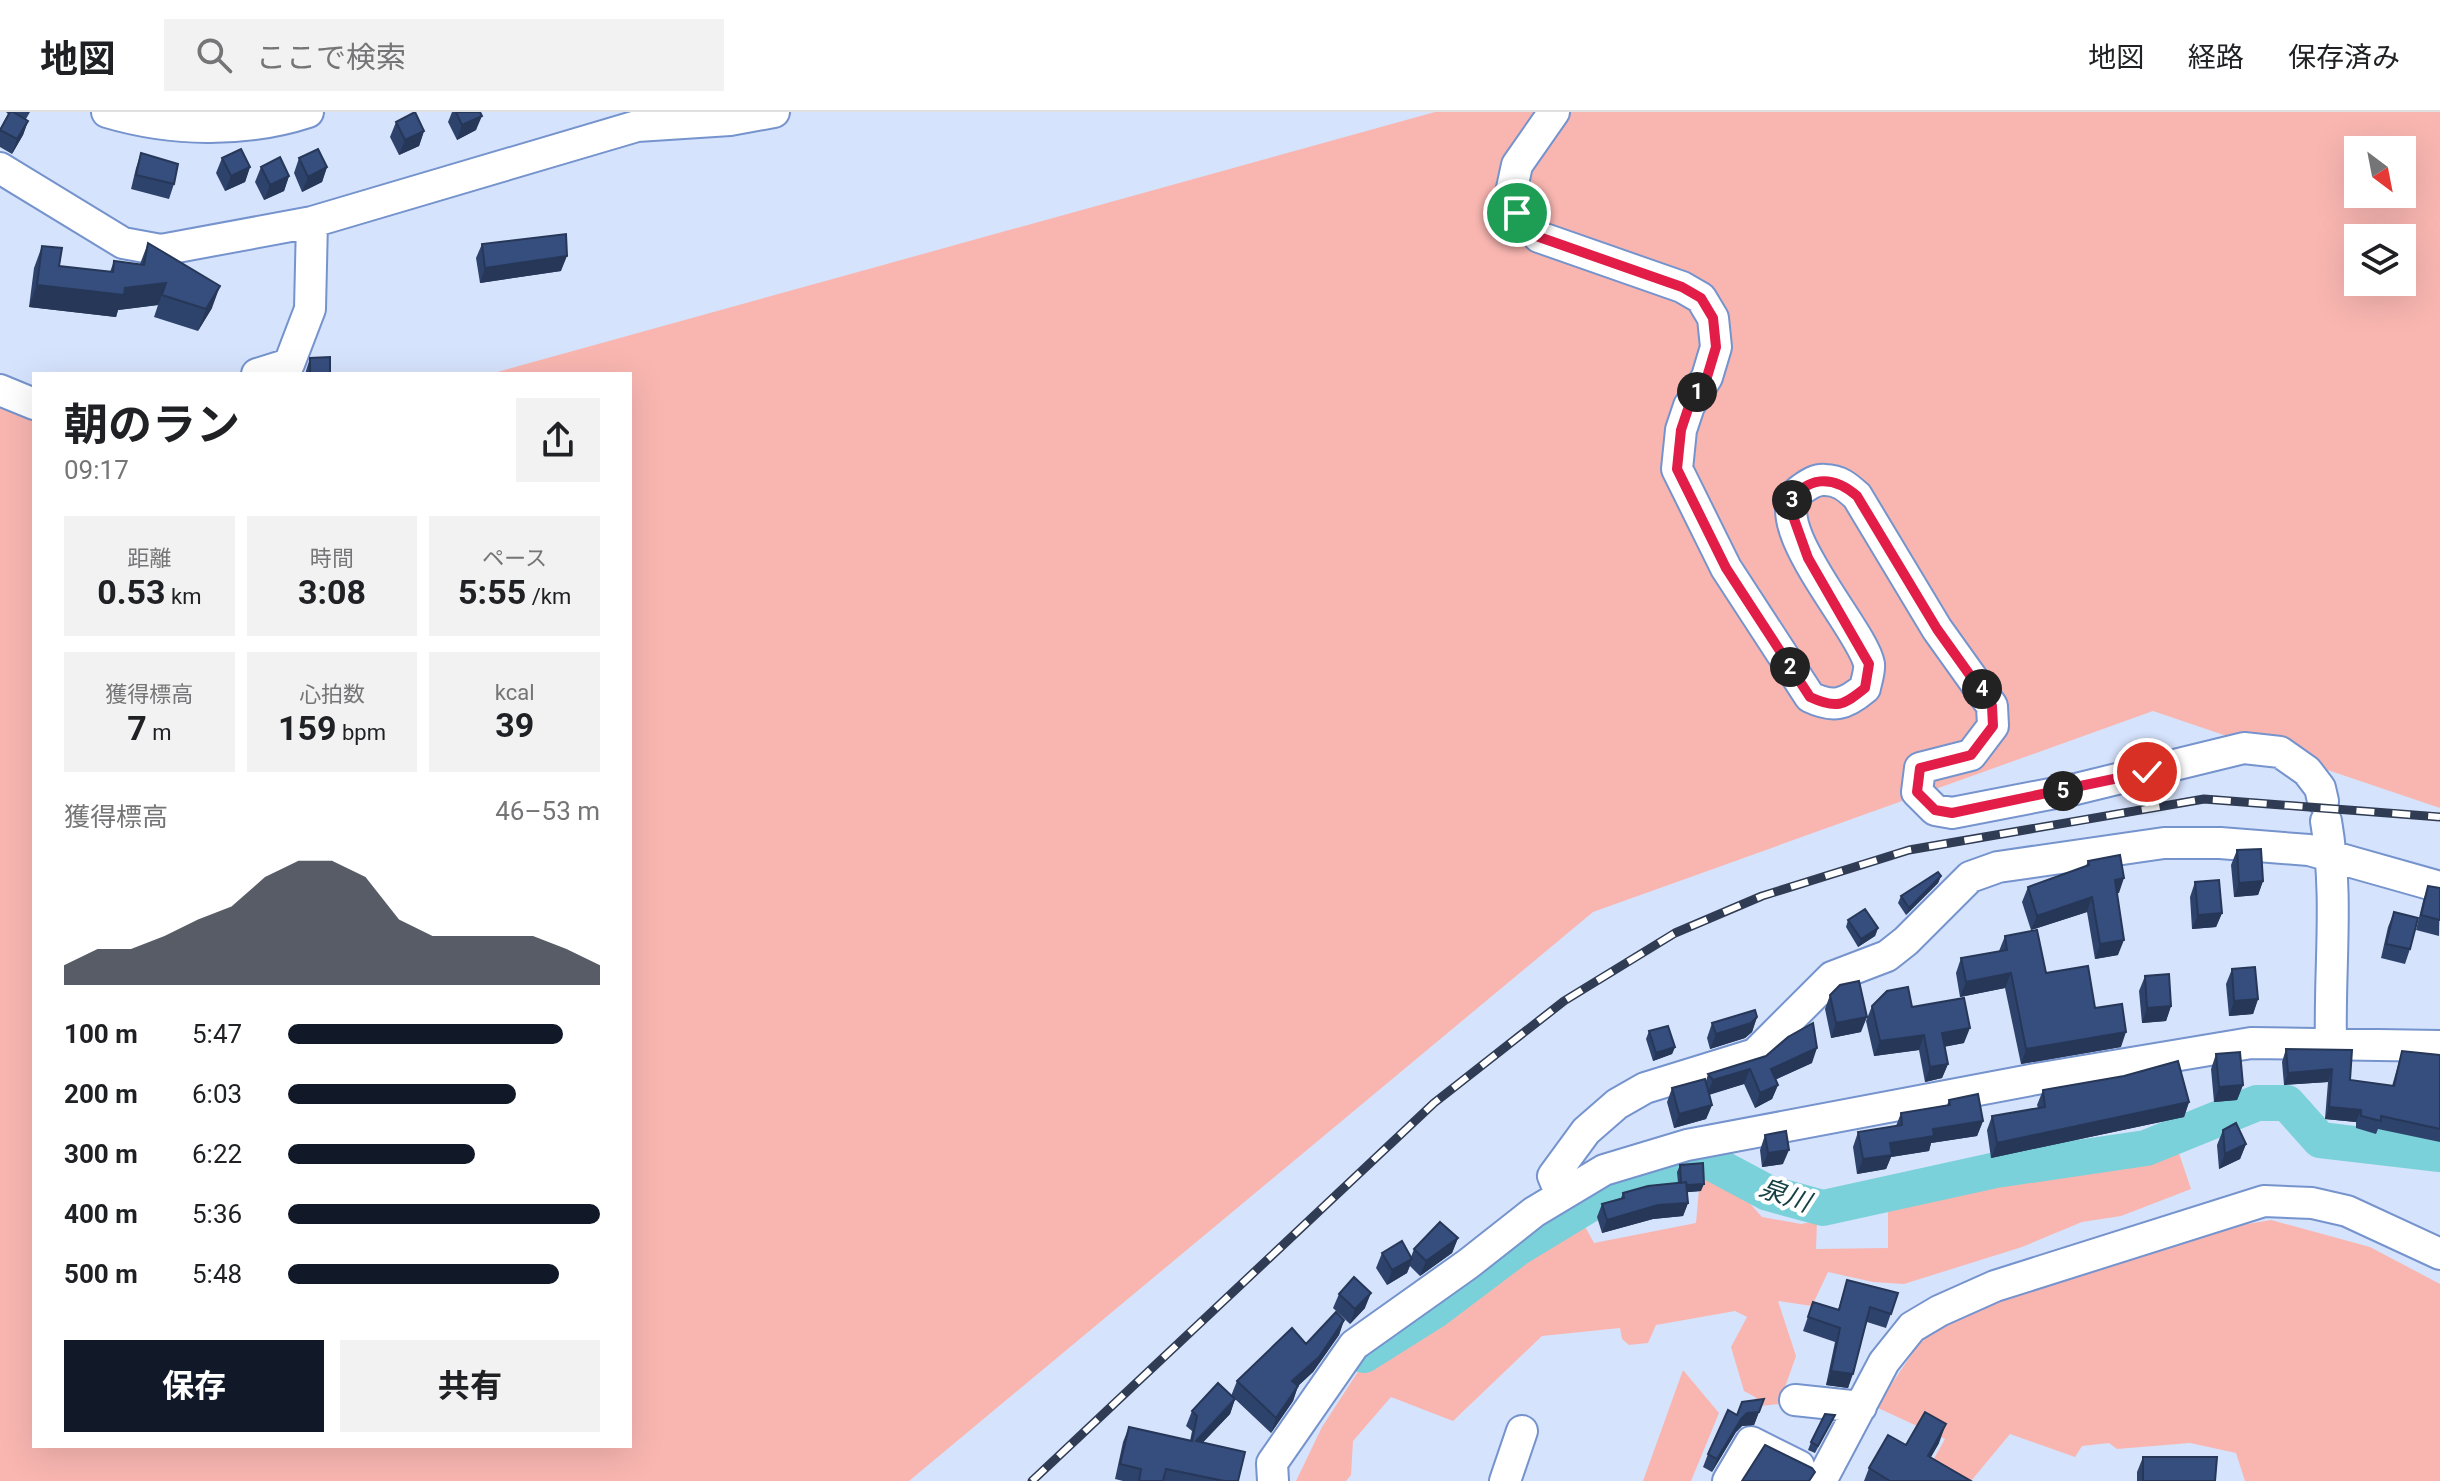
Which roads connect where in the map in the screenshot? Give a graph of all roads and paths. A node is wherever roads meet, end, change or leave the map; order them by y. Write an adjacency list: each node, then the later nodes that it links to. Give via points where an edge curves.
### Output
1 (107, 112): 2 (street, via 147,124 227,127 282,121)
2 (308, 112)
3 (774, 112): 5 (street, via 730,120)
4 (1554, 112): 11 (street, via 1517,165 1511,193 1517,213 1539,237 1701,298 1713,318 1716,347 1681,430 1677,469 1726,568 1810,697 1830,706 1850,701 1865,688 1869,664 1793,523 1789,505 1797,492 1824,480 1842,483 1857,496 1937,629 1992,706 1993,726 1971,755 1920,768 1917,792 1935,810 1952,813 2061,792 2244,748 2280,752 2320,788)
5 (640, 119): 7 (street)
6 (3, 180): 7 (street, via 123,243 161,250)
7 (312, 222): 8 (street, via 310,309 289,364)
8 (263, 372)
9 (0, 390): 10 (street)
10 (32, 403)
11 (2332, 855): 12 (street); 13 (street); 15 (street, via 2285,846 2164,843 1998,867 1970,877 1887,956 1832,977 1755,1054 1645,1088 1617,1104 1586,1131 1553,1176)
12 (2440, 887)
13 (2331, 1044): 14 (street); 15 (street, via 2251,1043 1687,1145 1604,1170)
14 (2440, 1046)
15 (1561, 1195): 20 (street, via 1354,1345)
16 (2440, 1254): 18 (street, via 2347,1211 2264,1201 1995,1286 1939,1311 1912,1327 1893,1350)
17 (1795, 1400): 18 (street)
18 (1861, 1407): 21 (street)
19 (1522, 1431): 22 (street)
20 (1272, 1472)
21 (1822, 1479): 23 (street, via 1751,1442)
22 (1505, 1481)
23 (1728, 1481)

